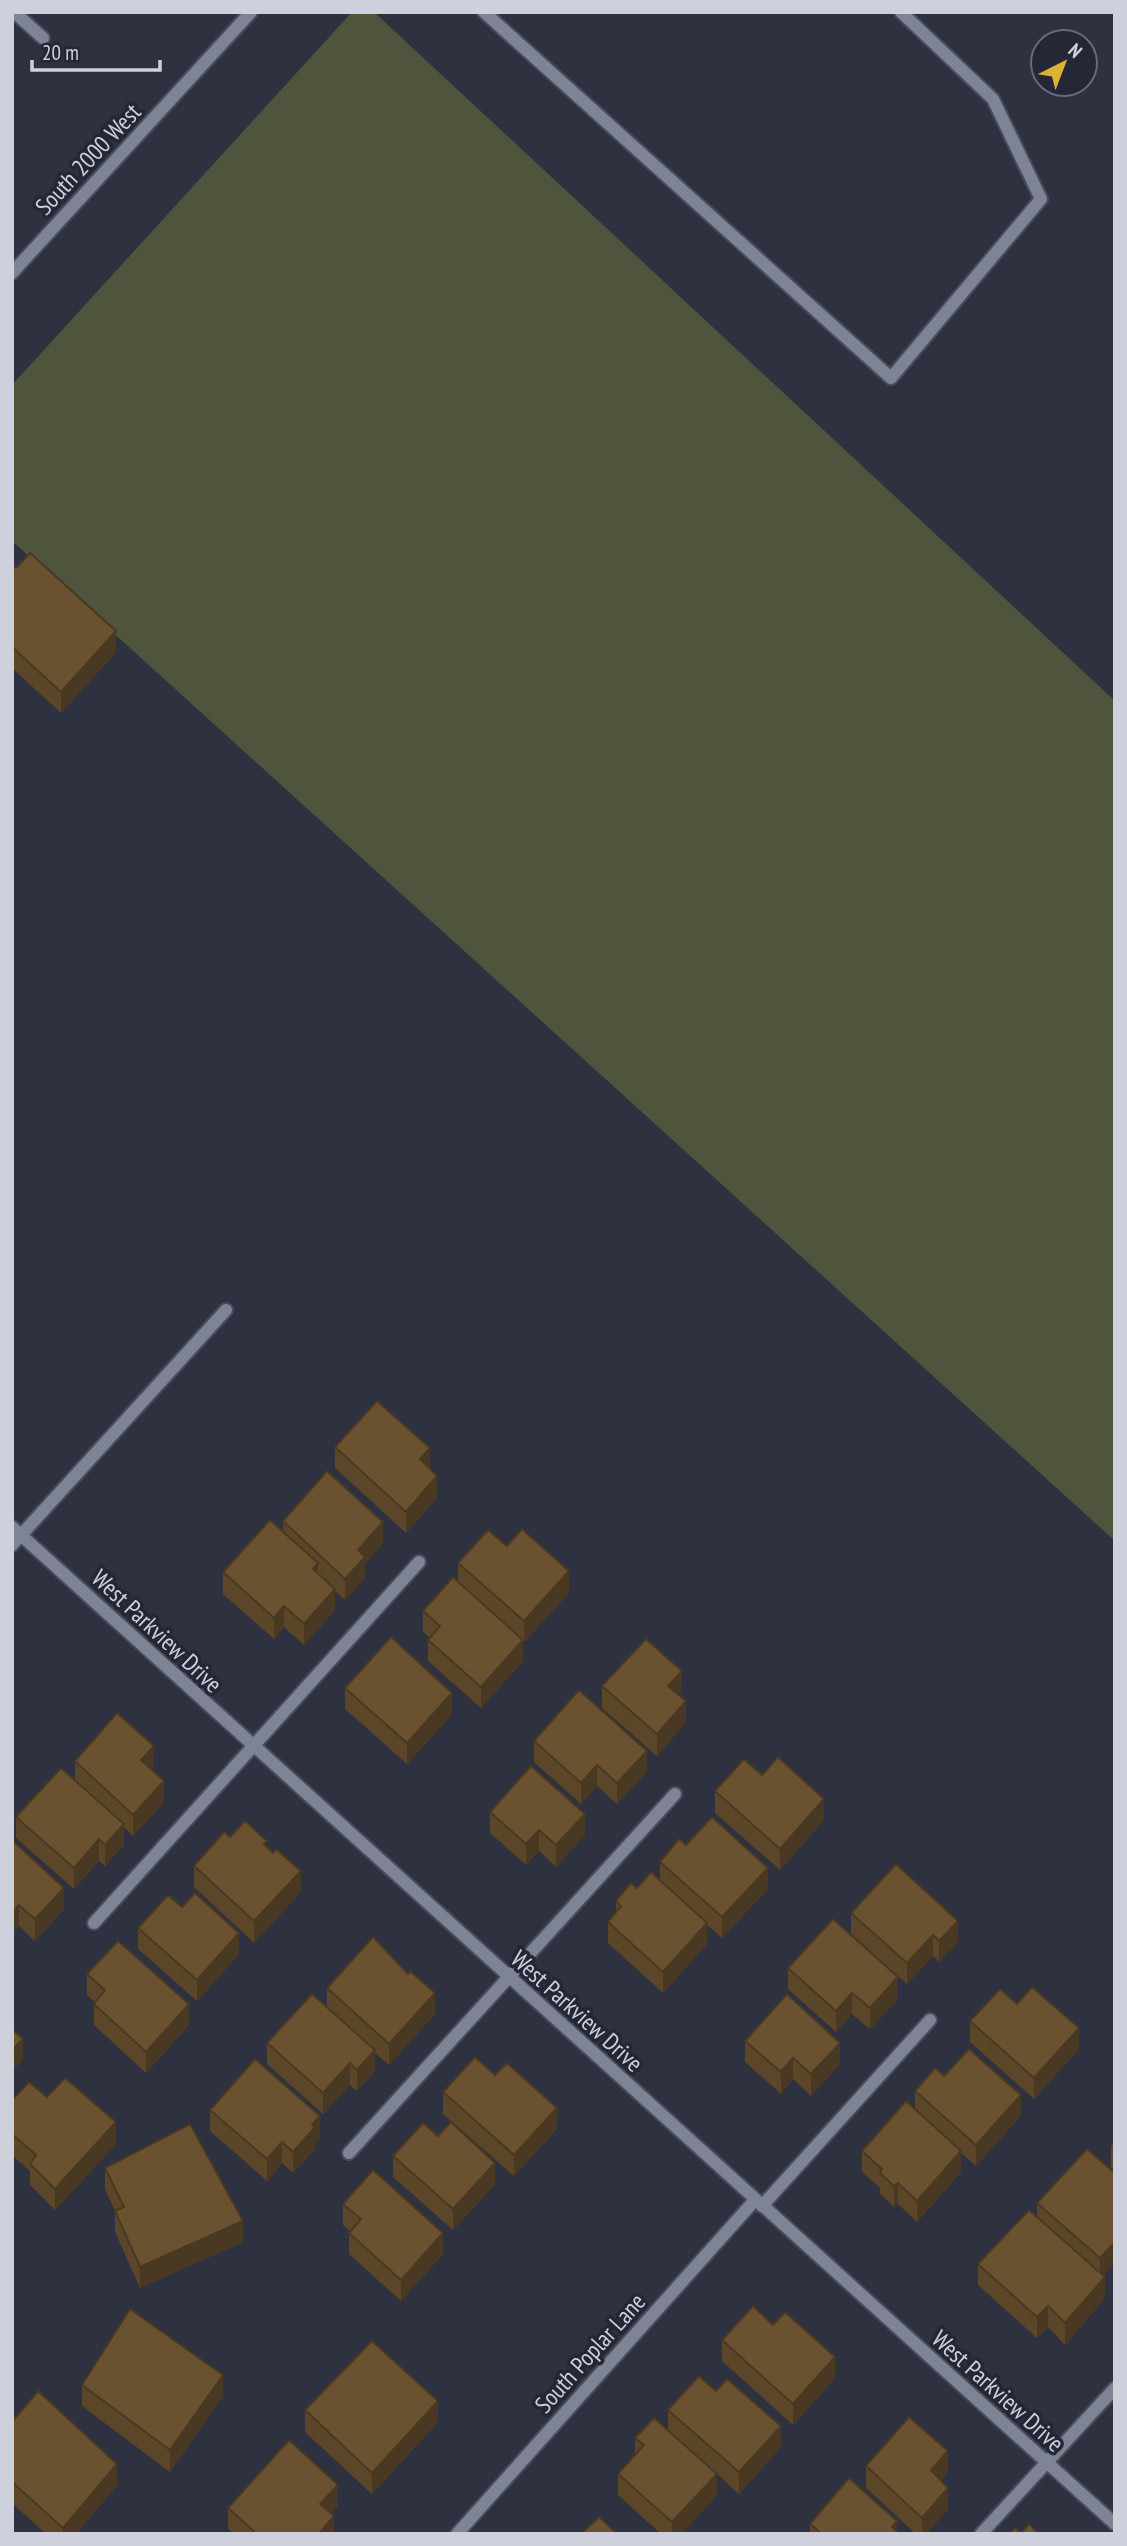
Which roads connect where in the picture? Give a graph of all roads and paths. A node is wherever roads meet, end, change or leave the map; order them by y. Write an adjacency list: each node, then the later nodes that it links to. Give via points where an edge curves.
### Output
1 (15, 12): 5 (street)
2 (251, 12): 6 (street, South 2000 West)
3 (484, 12): 4 (street, via 891,377 1041,199 993,99)
4 (901, 12)
5 (43, 38)
6 (12, 273)
7 (226, 1310): 8 (street)
8 (15, 1536): 10 (street, West Parkview Drive)
9 (419, 1562): 10 (street)
10 (253, 1748): 12 (street); 13 (street, West Parkview Drive)
11 (675, 1794): 13 (street)
12 (94, 1923)
13 (509, 1978): 15 (street); 16 (street, West Parkview Drive)
14 (930, 2020): 16 (street, South Poplar Lane)
15 (349, 2153)
16 (759, 2203): 18 (street, West Parkview Drive); 20 (street, South Poplar Lane)
17 (1115, 2388): 18 (street)
18 (1047, 2463): 19 (street, West Parkview Drive); 21 (street)
19 (1115, 2524)
20 (457, 2534)
21 (981, 2534)

